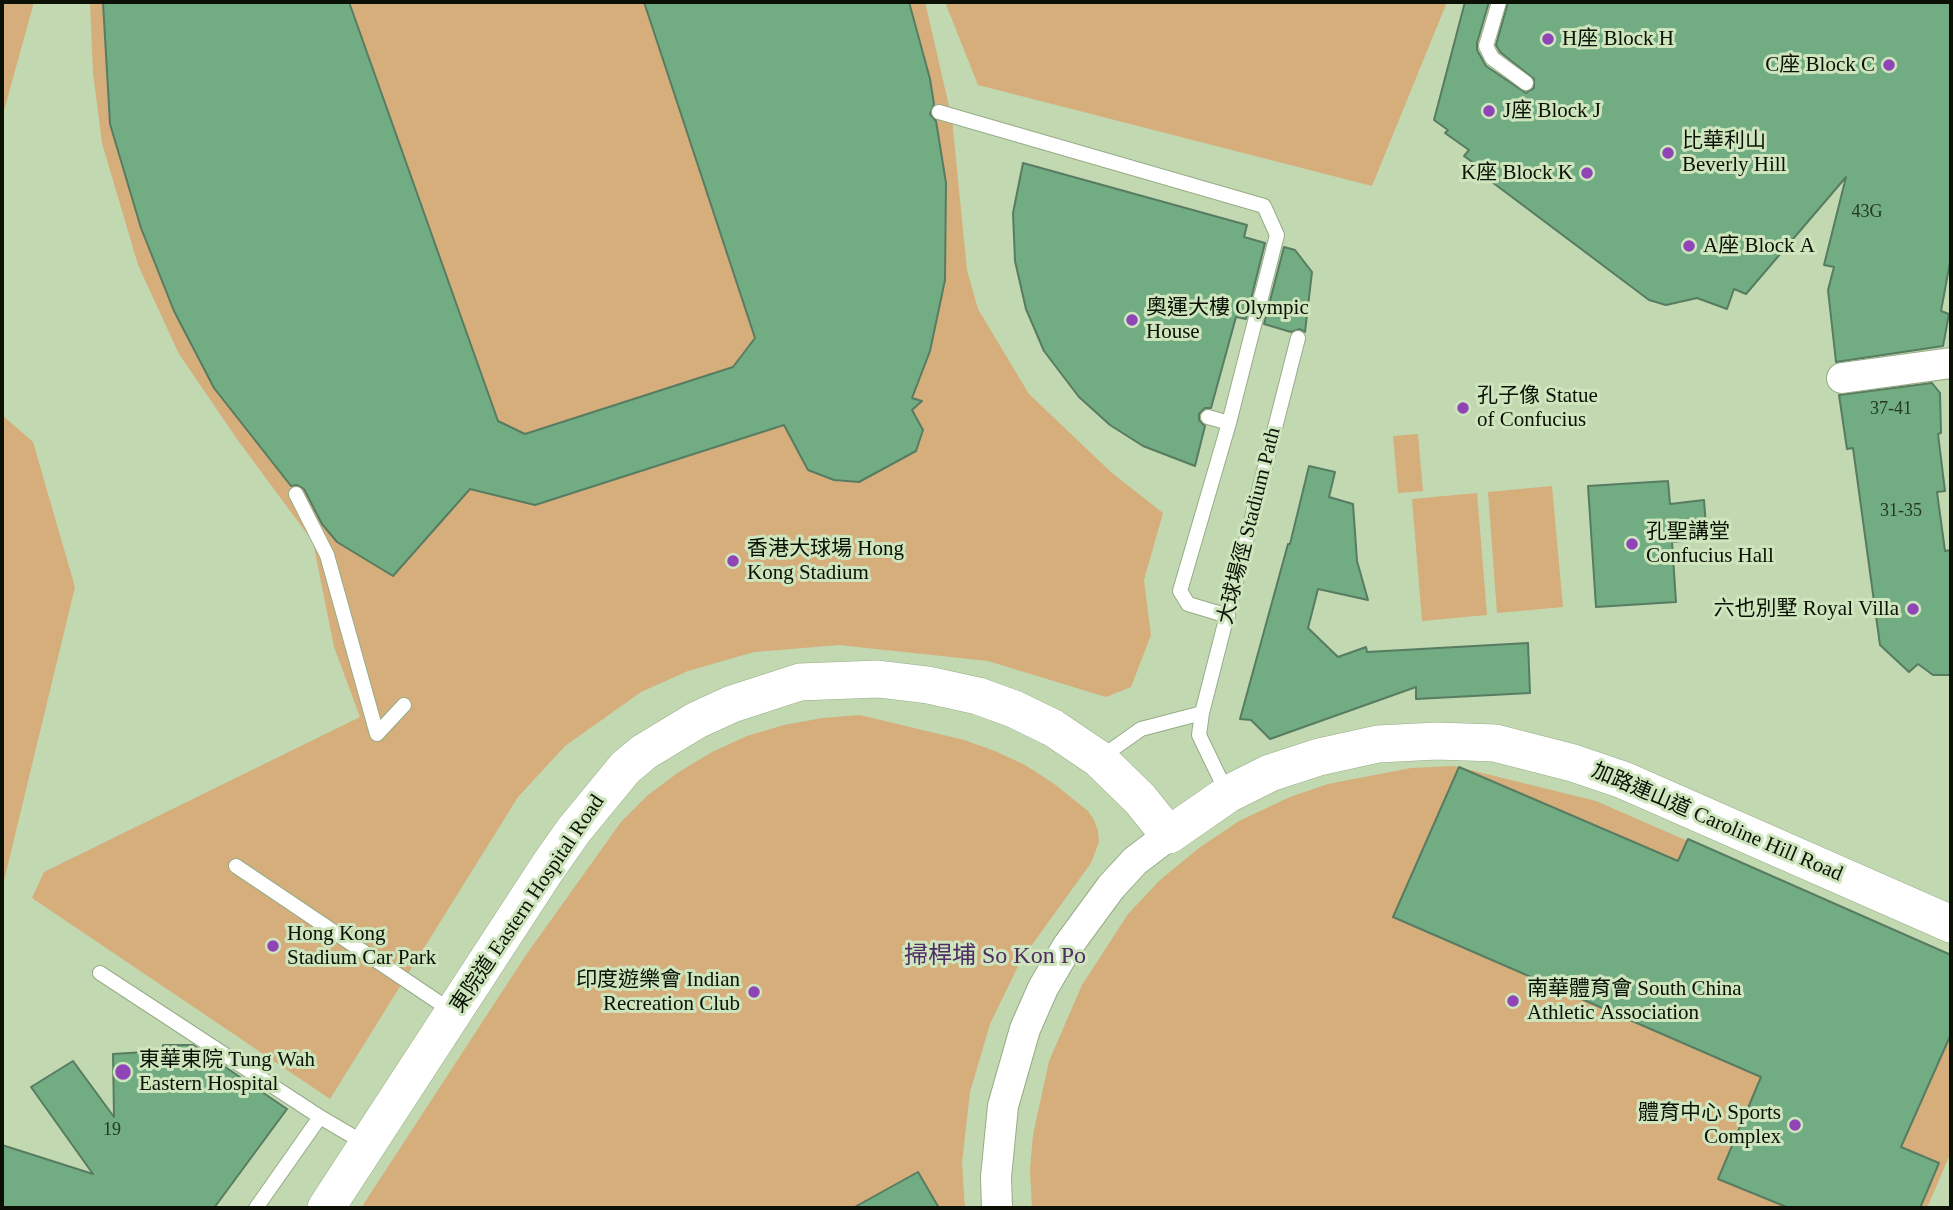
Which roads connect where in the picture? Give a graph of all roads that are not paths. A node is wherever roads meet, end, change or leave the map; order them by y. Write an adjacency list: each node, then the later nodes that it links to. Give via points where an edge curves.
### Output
1 (1499, 2): 2 (lane, via 1486,46 1492,58)
2 (1526, 83)
3 (939, 112): 8 (lane, via 1264,206 1277,235)
4 (1298, 338): 10 (lane, 大球場徑 Stadium Path)
5 (1951, 363): 6 (street)
6 (1842, 378)
7 (1208, 418): 8 (lane)
8 (1229, 423): 10 (lane, via 1180,591 1188,604)
9 (296, 495): 11 (lane, via 327,555 377,734)
10 (1228, 616): 12 (lane, 大球場徑 Stadium Path)
11 (404, 705)
12 (1202, 713): 13 (lane, via 1141,729); 14 (lane, 大球場徑 Stadium Path, via 1199,735)
13 (1099, 759): 15 (street, 東院道 Eastern Hospital Road); 19 (street, 東院道 Eastern Hospital Road, via 1014,709 928,685 878,679 800,682 732,704 671,735 625,768 568,839)
14 (1228, 794): 15 (street, 加路連山道 Caroline Hill Road); 17 (street, 加路連山道 Caroline Hill Road, via 1282,769 1378,744 1495,743 1623,780)
15 (1169, 835): 24 (street, 加路連山道 Caroline Hill Road, via 1111,887 1043,988 1025,1029 1003,1106)
16 (236, 866): 19 (lane)
17 (1951, 924)
18 (100, 973): 20 (lane)
19 (454, 1012): 21 (street, 東院道 Eastern Hospital Road)
20 (320, 1117): 21 (lane); 22 (lane)
21 (367, 1144): 23 (street, 東院道 Eastern Hospital Road)
22 (256, 1208)
23 (326, 1208)
24 (997, 1208)

